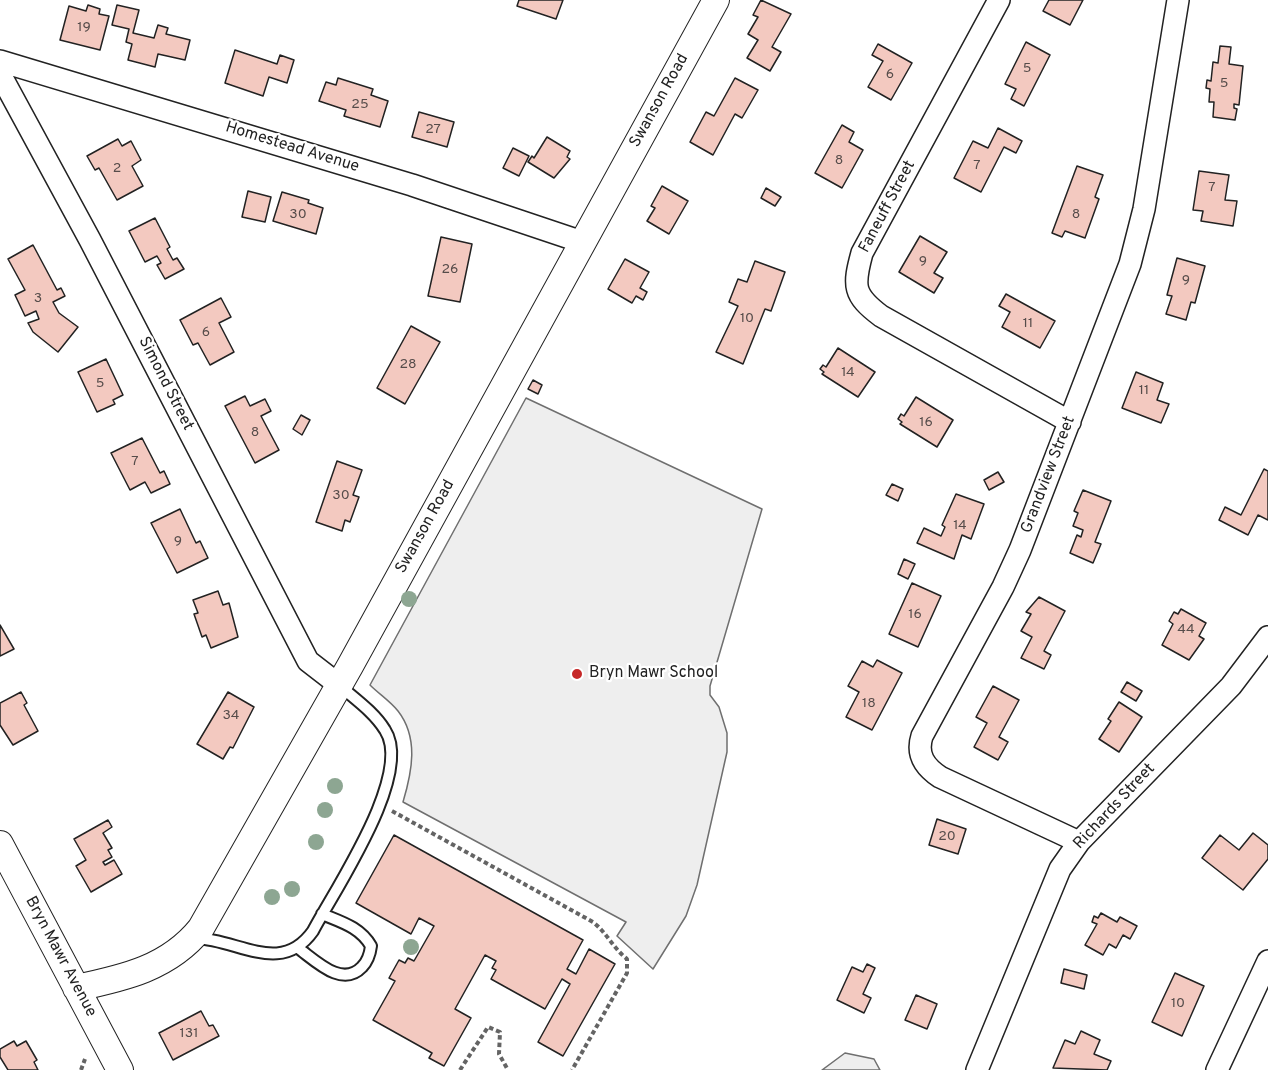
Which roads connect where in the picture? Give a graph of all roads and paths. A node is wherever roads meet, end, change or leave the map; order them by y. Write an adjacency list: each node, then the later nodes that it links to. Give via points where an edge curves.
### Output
1 (999, 0): 7 (street, Faneuff Street, via 862,253 857,290 881,316)
2 (1178, 0): 7 (street, Grandview Street, via 1144,209 1116,304)
3 (709, 2): 6 (street, Swanson Road)
4 (0, 61): 6 (street, Homestead Avenue, via 412,184)
5 (0, 74): 9 (street, Simond Street, via 308,661)
6 (582, 242): 9 (street, Swanson Road)
7 (1070, 422): 11 (street, Grandview Street, via 1003,587 922,736 920,747 926,766 940,777)
8 (1268, 637): 11 (street, Richards Street, via 1231,686)
9 (339, 685): 10 (lane, via 387,731 392,768); 14 (street, Swanson Road, via 214,908)
10 (381, 805): 13 (lane); 23 (path, via 593,922 627,959 627,973)
11 (1079, 842): 24 (street, Richards Street, via 1050,890)
12 (0, 844): 17 (street, Bryn Mawr Avenue)
13 (322, 914): 15 (lane); 15 (lane, via 356,928 365,936 371,946 366,963 345,976 334,973)
14 (193, 938): 15 (lane, via 270,954 289,953); 17 (street, Swanson Road, via 177,953 149,968 121,979)
15 (298, 948)
16 (1268, 961): 25 (street)
17 (76, 988): 20 (street, Bryn Mawr Avenue)
18 (85, 1059): 19 (path)
19 (81, 1070)
20 (120, 1070)
21 (460, 1070): 22 (path, via 488,1027 500,1032 500,1054)
22 (508, 1070)
23 (572, 1070)
24 (977, 1070)
25 (1217, 1070)

